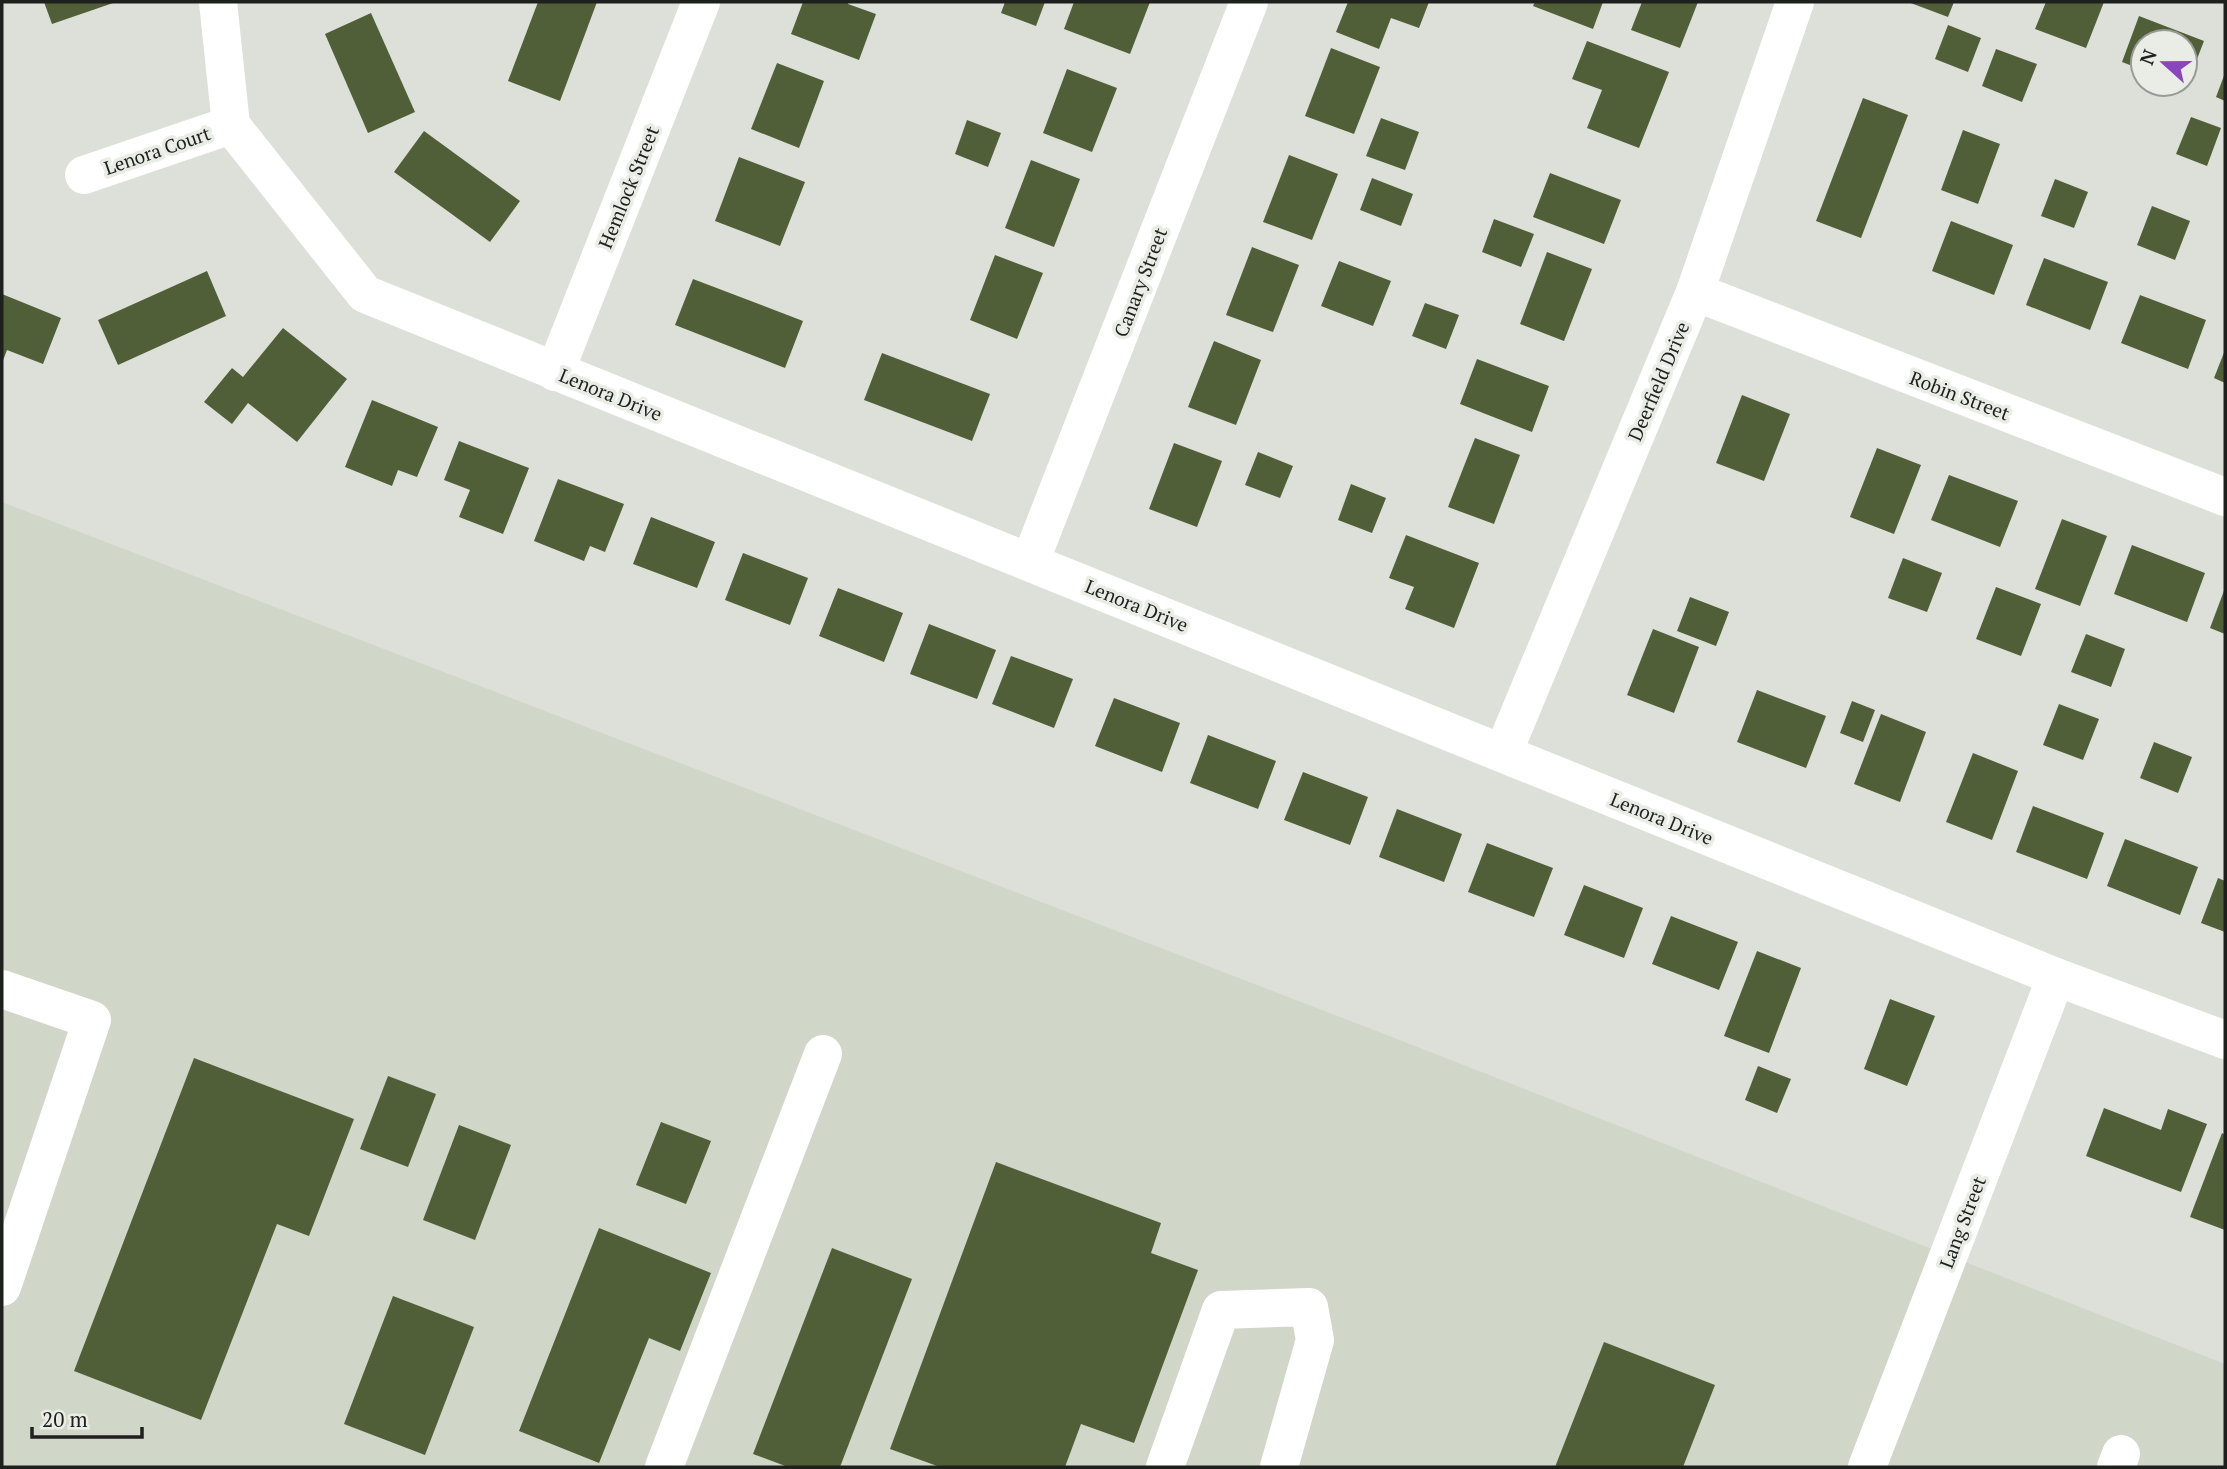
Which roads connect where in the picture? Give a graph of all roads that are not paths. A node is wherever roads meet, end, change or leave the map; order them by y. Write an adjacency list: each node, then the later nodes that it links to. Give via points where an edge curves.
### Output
1 (218, 2): 5 (street)
2 (701, 2): 8 (street, Hemlock Street)
3 (1249, 2): 10 (street, Canary Street)
4 (1795, 2): 7 (street, Deerfield Drive)
5 (230, 125): 6 (street, Lenora Court); 8 (street, Lenora Drive, via 365,294)
6 (84, 175)
7 (1695, 292): 9 (street, Robin Street); 11 (street, Deerfield Drive)
8 (555, 372): 10 (street, Lenora Drive)
9 (2225, 498)
10 (1030, 562): 11 (street, Lenora Drive)
11 (1503, 753): 12 (street, Lenora Drive)
12 (2056, 977): 14 (street, Lenora Drive); 20 (street, Lang Street)
13 (2, 989): 16 (street, via 92,1020)
14 (2225, 1040)
15 (823, 1054): 17 (street)
16 (2, 1287)
17 (664, 1467)
18 (1164, 1467): 19 (street, via 1221,1310 1309,1307 1315,1340)
19 (1279, 1467)
20 (1867, 1467)

